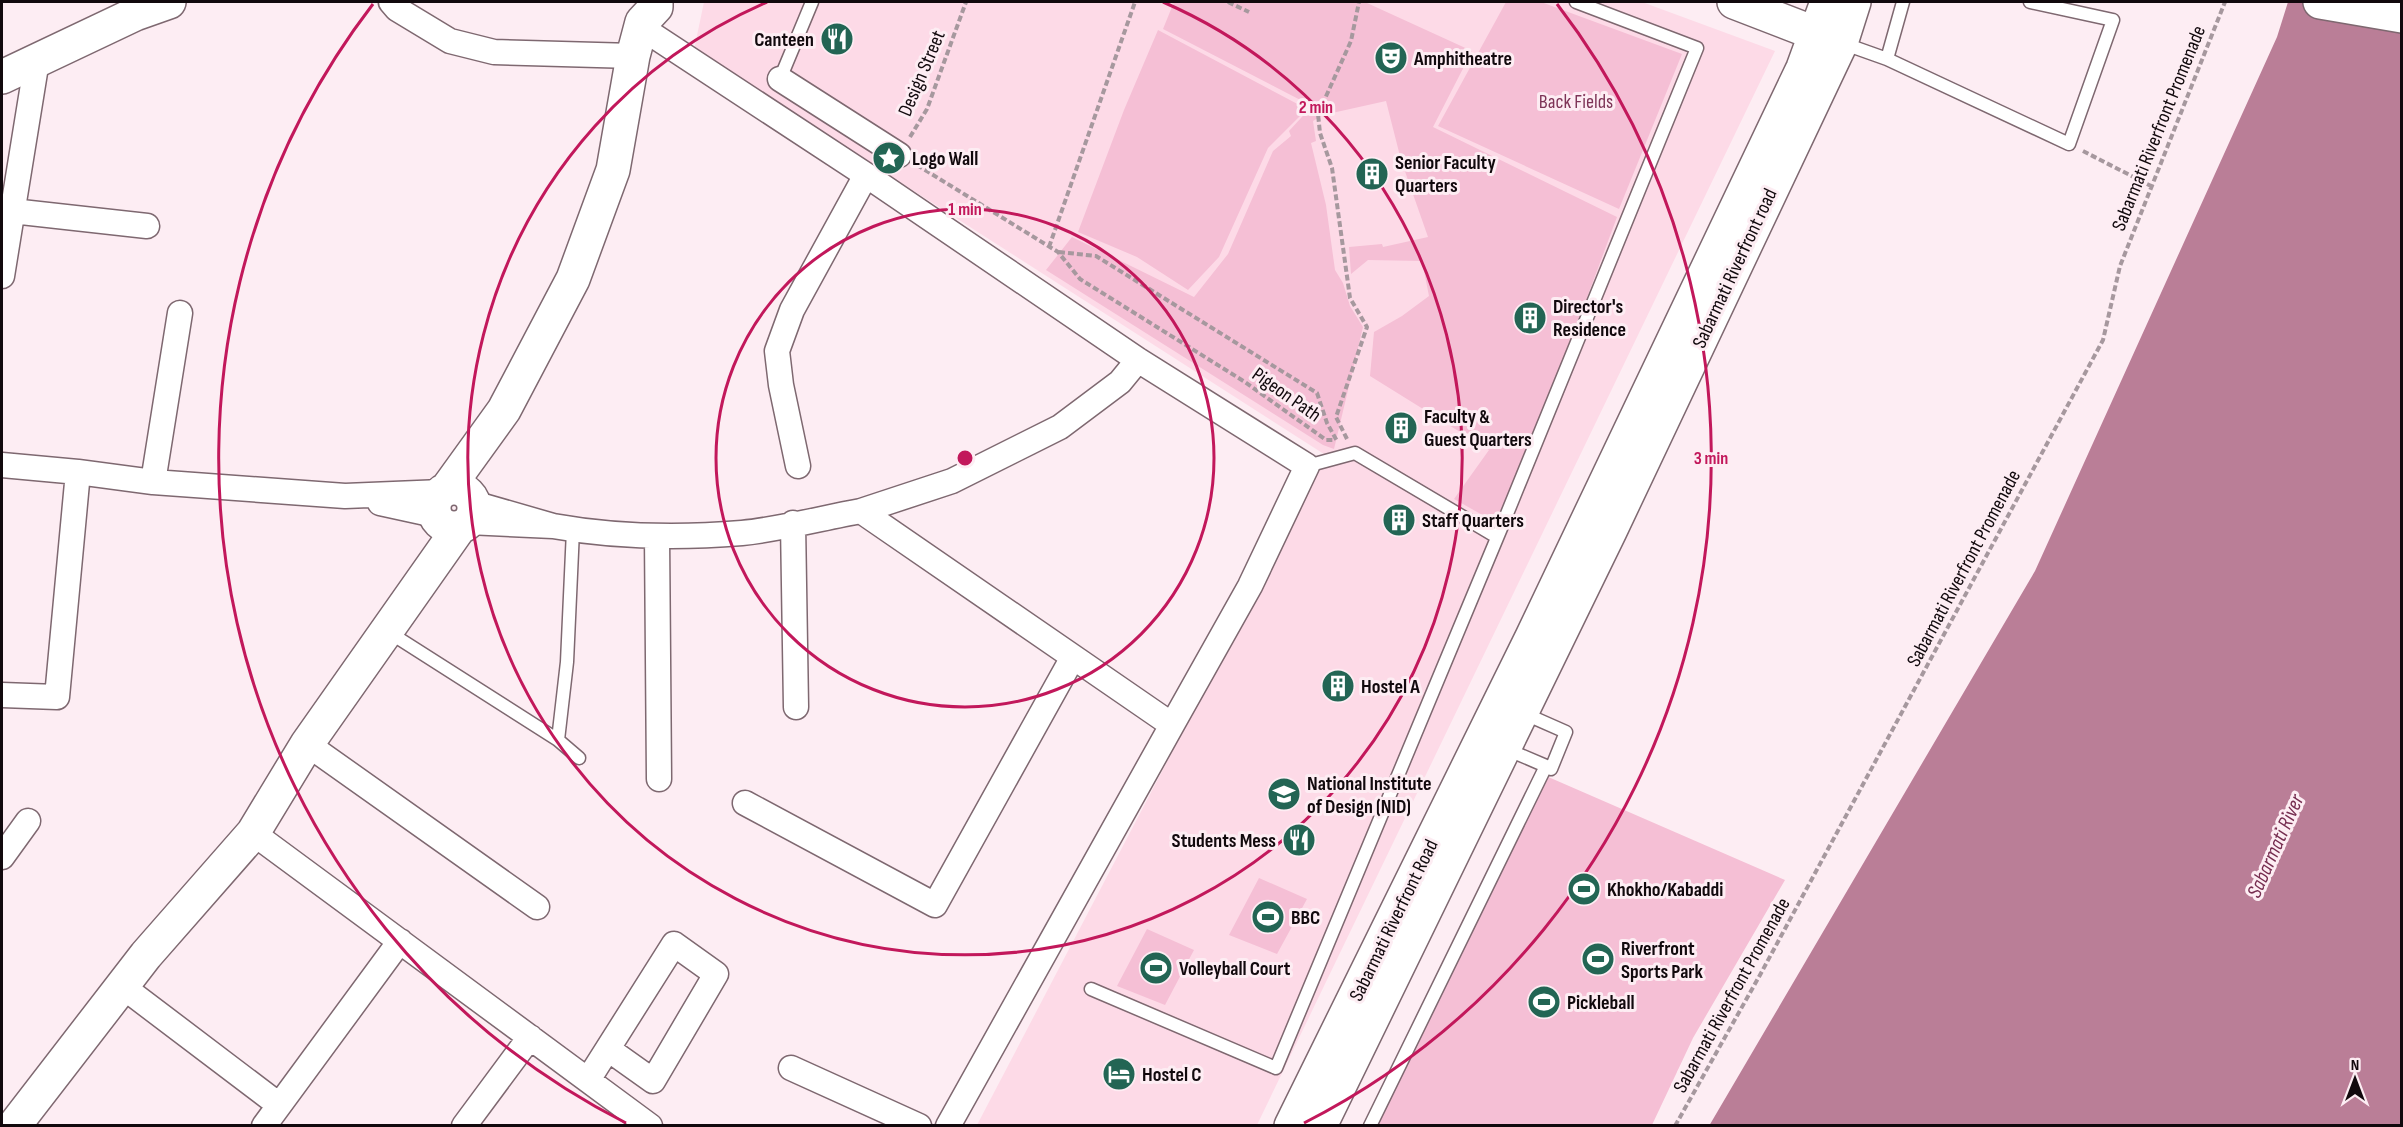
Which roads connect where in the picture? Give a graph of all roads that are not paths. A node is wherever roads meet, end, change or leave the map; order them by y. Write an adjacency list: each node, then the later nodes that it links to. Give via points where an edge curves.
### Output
1 (169, 2): 15 (street)
2 (391, 2): 12 (street, via 450,41 494,52)
3 (812, 2): 17 (lane)
4 (1576, 2): 36 (lane, via 1697,48)
5 (1734, 2): 13 (street)
6 (1827, 2): 13 (street, Sabarmati Riverfront road)
7 (1854, 2): 13 (street, Sabarmati Riverfront road)
8 (1903, 2): 14 (lane)
9 (2030, 2): 14 (lane, via 2113,20 2069,144)
10 (2320, 2): 11 (street)
11 (2402, 16)
12 (641, 22): 19 (street); 30 (street, via 613,170 573,279)
13 (1828, 39): 14 (lane); 33 (street, Sabarmati Riverfront road)
14 (1887, 59)
15 (37, 60): 16 (street); 20 (street)
16 (2, 77)
17 (780, 79): 18 (street)
18 (899, 155)
19 (866, 175): 24 (street); 26 (street, via 792,309 777,351)
20 (12, 211): 21 (street); 22 (street)
21 (147, 226)
22 (2, 276)
23 (180, 313): 29 (street)
24 (1138, 360): 27 (street); 31 (street, via 1120,382 1060,427 952,481)
25 (2, 465): 28 (street)
26 (798, 466)
27 (1307, 466): 36 (lane, via 1355,453); 42 (street, via 1250,586)
28 (78, 472): 29 (street); 39 (street, via 57,697)
29 (153, 482): 30 (street)
30 (454, 508): 34 (street); 37 (street)
31 (861, 511): 32 (street); 38 (street)
32 (793, 523): 35 (street, via 743,532); 40 (street)
33 (1599, 526): 41 (street, Sabarmati Riverfront Road); 69 (street, Sabarmati Riverfront Road)
34 (563, 528): 35 (street); 43 (lane, via 567,662)
35 (657, 536): 48 (street)
36 (1497, 537): 56 (lane, via 1276,1068)
37 (392, 621): 43 (lane); 44 (street)
38 (1073, 657): 42 (street); 49 (street, via 935,905)
39 (2, 694)
40 (796, 707)
41 (1521, 712): 45 (street, Sabarmati Riverfront Road); 47 (lane, via 1566,732 1551,769)
42 (1172, 725): 68 (street)
43 (558, 740): 46 (lane)
44 (307, 744): 51 (street); 53 (street)
45 (1503, 748): 47 (lane); 70 (street, Sabarmati Riverfront Road)
46 (579, 758)
47 (1546, 766): 71 (lane)
48 (659, 779)
49 (745, 803)
50 (28, 821): 52 (street)
51 (253, 833): 54 (street); 55 (street)
52 (2, 856)
53 (537, 907)
54 (400, 941): 57 (street); 61 (street)
55 (123, 986): 61 (street); 63 (street)
56 (1091, 989)
57 (530, 1037): 60 (street); 65 (street)
58 (608, 1049): 58 (street, via 674,944 716,974 653,1081); 60 (street)
59 (790, 1068): 67 (street)
60 (588, 1080): 62 (street)
61 (279, 1106): 64 (street)
62 (619, 1117): 66 (street)
63 (14, 1125)
64 (264, 1125)
65 (464, 1125)
66 (650, 1125)
67 (919, 1125)
68 (948, 1125)
69 (1291, 1125)
70 (1320, 1125)
71 (1370, 1125)

